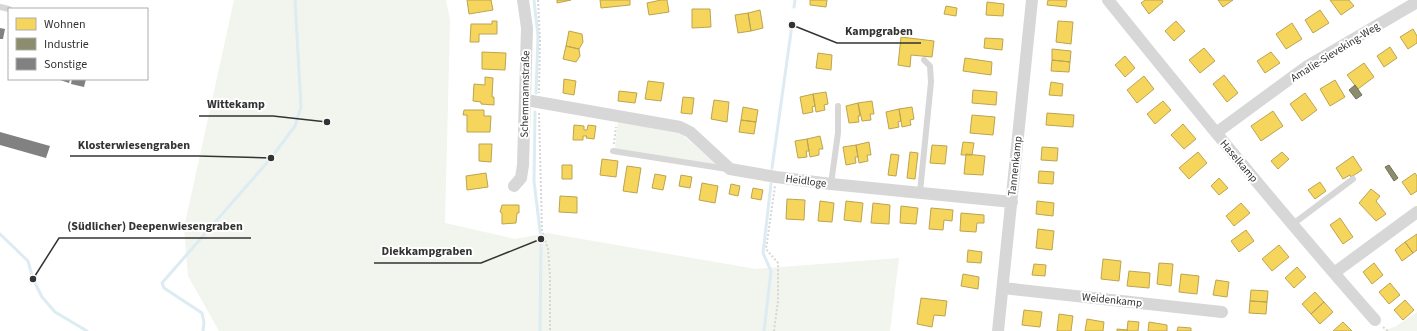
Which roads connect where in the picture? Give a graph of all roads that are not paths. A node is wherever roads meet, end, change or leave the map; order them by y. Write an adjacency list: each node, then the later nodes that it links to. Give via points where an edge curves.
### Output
1 (522, 0): 6 (street, Schemmannstraße, via 527,28)
2 (1032, 0): 15 (street, Tannenkamp)
3 (1108, 0): 8 (street, Haselkamp)
4 (1417, 2): 8 (street, Amalie-Sieveking-Weg, via 1306,67)
5 (924, 60): 14 (lane, via 930,66 931,82)
6 (526, 100): 10 (street, via 680,127 690,132); 13 (street, Schemmannstraße, via 523,165 521,178)
7 (838, 106): 12 (lane, via 838,133)
8 (1216, 133): 17 (street, Haselkamp)
9 (613, 151): 10 (lane)
10 (730, 169): 12 (street, Heidloge)
11 (1353, 179): 17 (lane)
12 (831, 184): 14 (street, Heidloge)
13 (514, 186)
14 (920, 192): 15 (street, Heidloge)
15 (1012, 202): 19 (street, Tannenkamp)
16 (1417, 212): 18 (street)
17 (1293, 224): 18 (street, Haselkamp)
18 (1334, 273): 21 (street, Haselkamp)
19 (1003, 288): 20 (street, Weidenkamp); 22 (street, Tannenkamp)
20 (1222, 312)
21 (1375, 320)
22 (998, 331)

